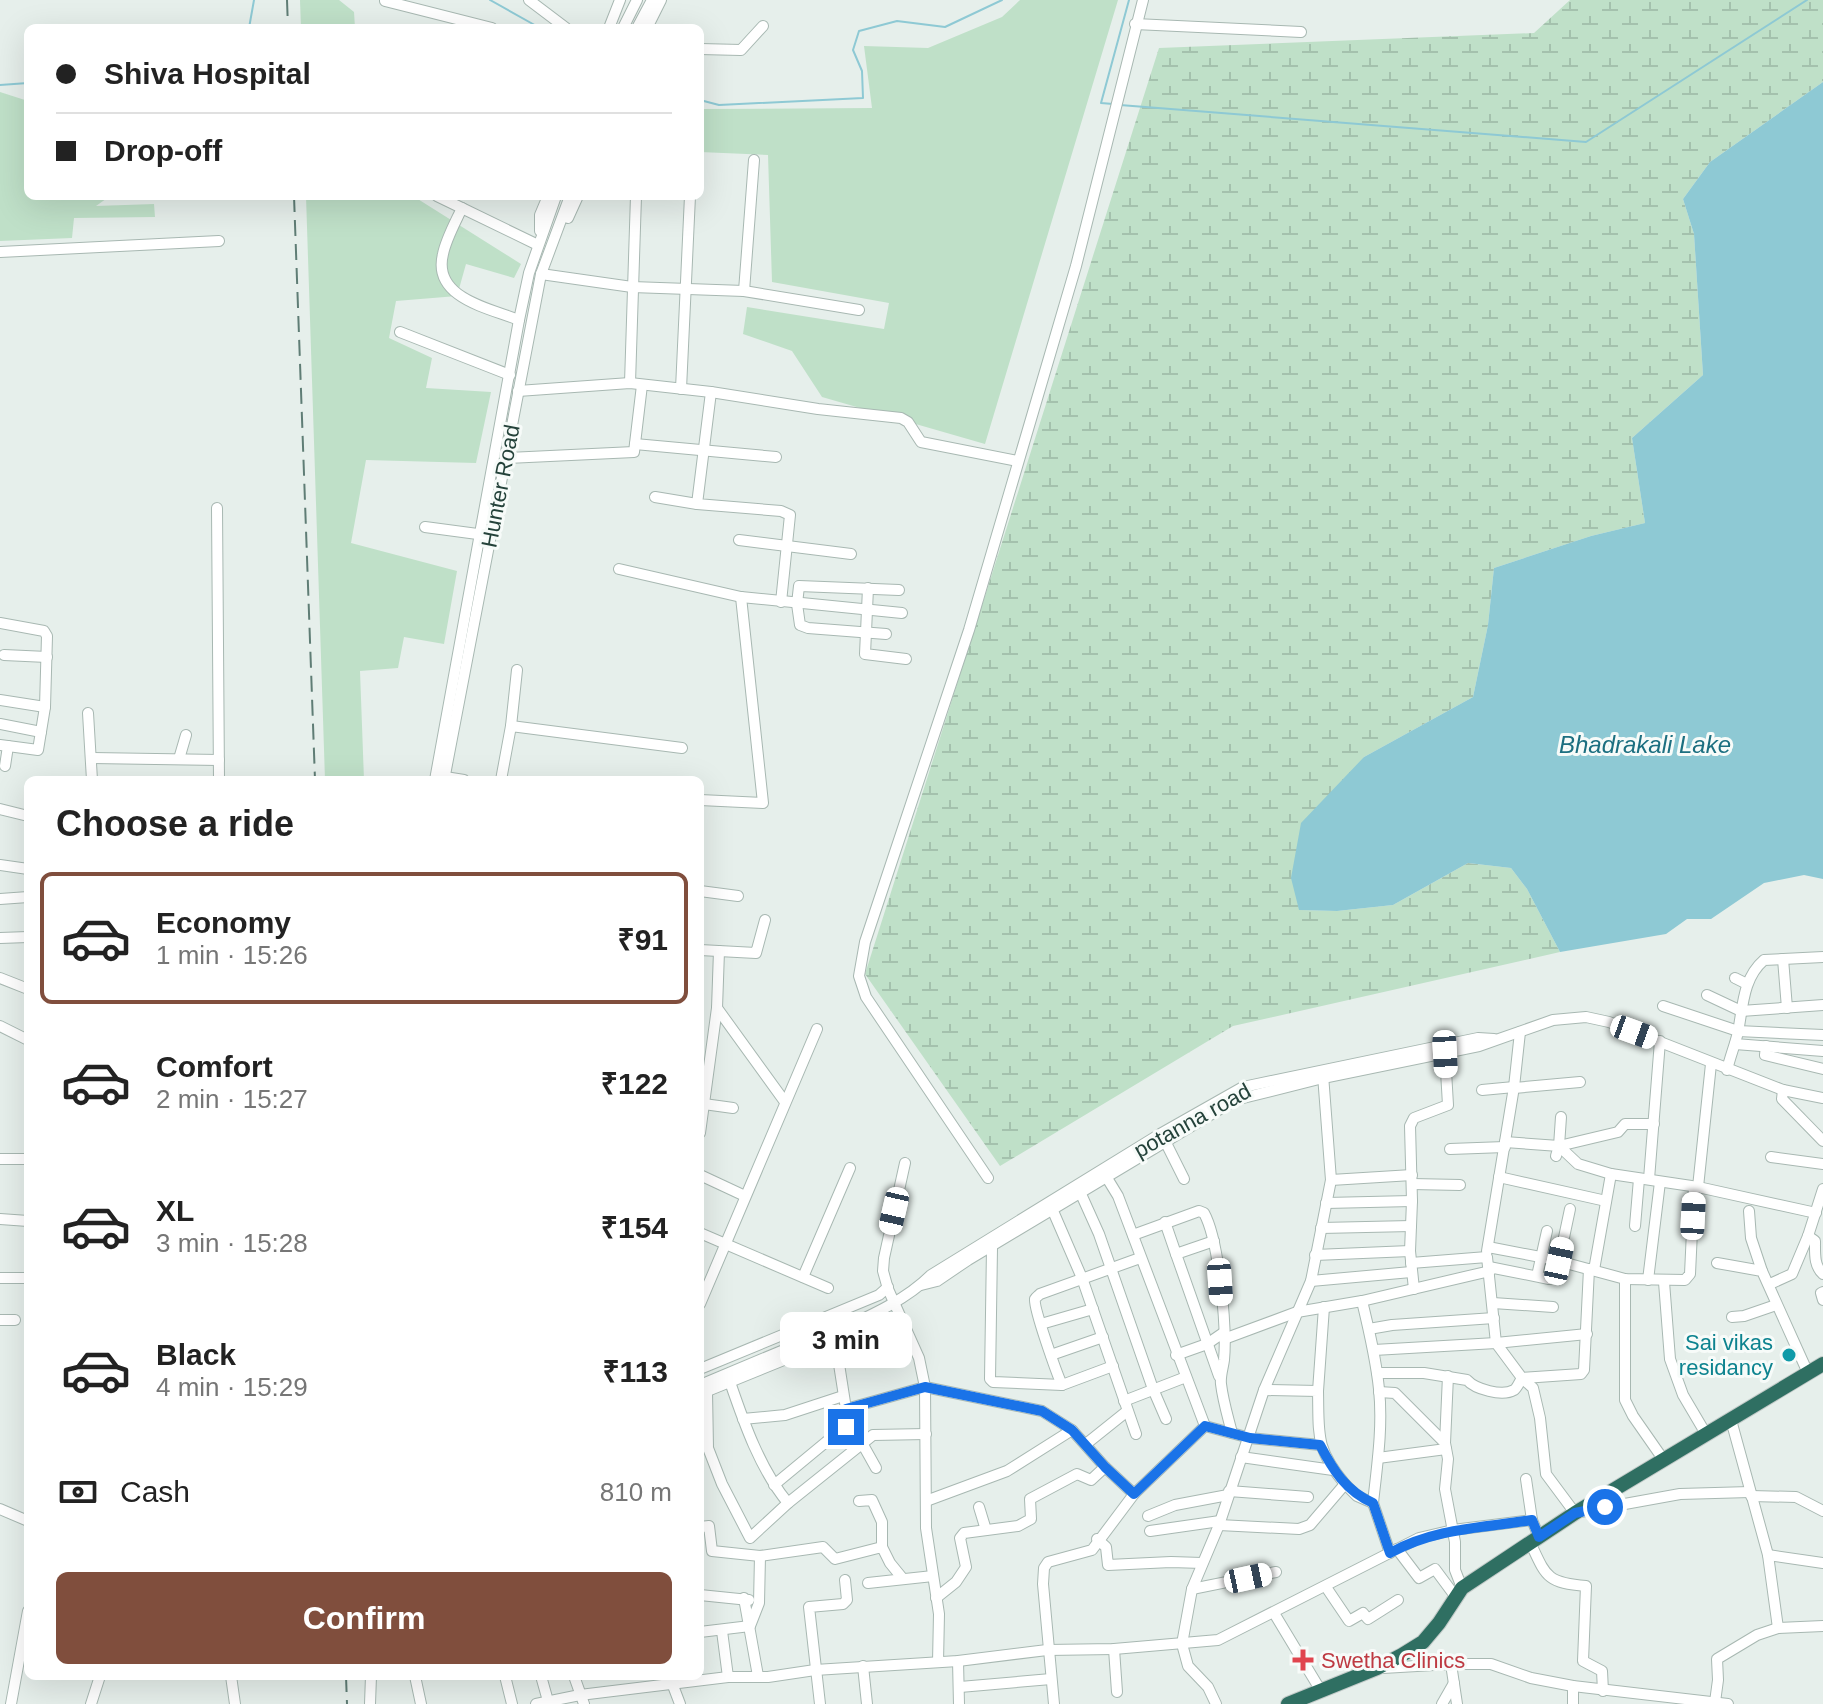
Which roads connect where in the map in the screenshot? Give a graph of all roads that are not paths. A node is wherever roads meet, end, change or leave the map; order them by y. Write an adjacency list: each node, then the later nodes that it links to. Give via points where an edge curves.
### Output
1 (529, 0): 9 (street)
2 (620, 0): 10 (street)
3 (637, 0): 11 (street)
4 (652, 0): 12 (street)
5 (661, 0): 13 (street)
6 (1143, 0): 14 (street)
7 (385, 1): 8 (street)
8 (476, 24)
9 (561, 24)
10 (611, 24)
11 (625, 24)
12 (639, 24)
13 (649, 24)
14 (1135, 24): 16 (street); 47 (street, via 1076,266)
15 (763, 26): 17 (street, via 741,50)
16 (1301, 32)
17 (704, 49)
18 (754, 160): 34 (street)
19 (445, 200): 26 (street)
20 (547, 200): 28 (street)
21 (555, 200): 28 (street, Hunter Road)
22 (568, 200): 27 (street, Hunter Road)
23 (576, 200): 27 (street)
24 (636, 200): 32 (street)
25 (690, 200): 33 (street)
26 (462, 208): 28 (street); 36 (street, via 441,258 446,284 462,297)
27 (553, 239): 31 (street, Hunter Road)
28 (540, 240): 36 (street, Hunter Road)
29 (219, 241): 30 (street)
30 (0, 252)
31 (541, 274): 32 (street); 41 (street, Hunter Road)
32 (632, 287): 33 (street); 39 (street)
33 (686, 287): 34 (street); 40 (street)
34 (744, 291): 35 (street)
35 (859, 310)
36 (519, 320): 38 (street, Hunter Road)
37 (400, 332): 38 (street)
38 (510, 375): 52 (street, Hunter Road)
39 (636, 384): 40 (street); 41 (street); 43 (street)
40 (681, 389): 42 (street)
41 (518, 391): 46 (street, Hunter Road)
42 (711, 392): 44 (street); 47 (street, via 901,418 921,442)
43 (635, 444): 44 (street); 46 (street, via 634,452)
44 (703, 451): 45 (street); 49 (street)
45 (776, 457)
46 (506, 458): 52 (street, Hunter Road)
47 (1018, 461): 153 (street, via 969,630 865,942 859,976 866,997)
48 (655, 497): 49 (street)
49 (697, 504): 54 (street, via 787,512)
50 (217, 508): 82 (street)
51 (425, 527): 52 (street)
52 (486, 536): 86 (street, Hunter Road)
53 (739, 540): 54 (street)
54 (787, 547): 55 (street); 60 (street)
55 (851, 554)
56 (619, 569): 59 (street)
57 (868, 588): 58 (street); 61 (street, via 803,584); 62 (street)
58 (899, 590)
59 (741, 597): 60 (street); 88 (street, via 763,803)
60 (781, 602): 61 (street)
61 (797, 604): 62 (street); 65 (street, via 800,625)
62 (867, 610): 63 (street); 65 (street)
63 (902, 613)
64 (0, 623): 68 (street, via 44,631)
65 (865, 632): 66 (street); 69 (street, via 865,654)
66 (886, 634)
67 (4, 655): 68 (street)
68 (47, 657): 72 (street)
69 (906, 659)
70 (517, 670): 75 (street)
71 (0, 700): 72 (street)
72 (45, 707): 76 (street)
73 (88, 713): 80 (street)
74 (0, 724): 76 (street)
75 (511, 726): 79 (street); 87 (street)
76 (41, 732): 78 (street, via 38,750)
77 (186, 735): 81 (street)
78 (4, 745): 83 (street)
79 (682, 748)
80 (92, 758): 81 (street); 84 (street)
81 (179, 759): 82 (street)
82 (219, 760): 85 (street)
83 (7, 767)
84 (92, 776)
85 (219, 776)
86 (442, 776)
87 (502, 776)
88 (704, 800)
89 (0, 865): 90 (street)
90 (24, 868)
91 (704, 892): 92 (street)
92 (738, 896)
93 (24, 897): 94 (street)
94 (0, 899)
95 (765, 920): 99 (street, via 756,953)
96 (24, 937): 97 (street)
97 (0, 938)
98 (704, 950): 99 (street)
99 (719, 951): 109 (street)
100 (1823, 957): 101 (street)
101 (1783, 959): 104 (street, via 1764,960); 110 (street)
102 (0, 978): 105 (street)
103 (1735, 978): 104 (street)
104 (1747, 984): 111 (street)
105 (24, 987)
106 (1707, 995): 111 (street)
107 (1823, 1005): 110 (street)
108 (1663, 1006): 114 (street)
109 (717, 1008): 128 (street); 134 (street)
110 (1787, 1008): 111 (street)
111 (1741, 1011): 114 (street)
112 (0, 1026): 117 (street)
113 (817, 1029): 134 (street)
114 (1738, 1031): 116 (street); 120 (street)
115 (1520, 1032): 118 (street, potanna road); 119 (street, potanna road, via 1553,1020 1586,1017); 130 (street)
116 (1823, 1035)
117 (24, 1038)
118 (1496, 1040): 123 (street, potanna road); 127 (street, potanna road, via 1478,1038)
119 (1660, 1041): 124 (street, potanna road); 138 (street)
120 (1735, 1044): 121 (street); 126 (street)
121 (1766, 1046): 122 (street); 125 (street, via 1765,1055)
122 (1823, 1051)
123 (1445, 1054): 127 (street, potanna road); 158 (street, via 1448,1105 1414,1118 1410,1126)
124 (1711, 1064): 126 (street, potanna road); 161 (street)
125 (1823, 1069)
126 (1727, 1070): 132 (street, potanna road)
127 (1323, 1074): 139 (street, potanna road, via 1235,1100); 157 (street); 209 (street, potanna road, via 1231,1092)
128 (704, 1076)
129 (1580, 1082): 130 (street)
130 (1514, 1088): 131 (street); 141 (street)
131 (1482, 1090)
132 (1783, 1090): 133 (street, potanna road); 140 (street, via 1782,1099)
133 (1823, 1098)
134 (785, 1102): 164 (street)
135 (704, 1104): 136 (street)
136 (733, 1108)
137 (1561, 1117): 143 (street)
138 (1654, 1124): 143 (street, via 1625,1124 1618,1132); 156 (street)
139 (1165, 1141): 154 (street, potanna road); 155 (street)
140 (1823, 1141)
141 (1505, 1144): 142 (street); 143 (street); 152 (street)
142 (1450, 1149)
143 (1557, 1151): 150 (street)
144 (1771, 1157): 148 (street)
145 (0, 1159): 146 (street)
146 (24, 1159)
147 (905, 1163): 212 (street, via 884,1258)
148 (1823, 1164)
149 (850, 1168): 199 (street)
150 (1611, 1174): 156 (street); 166 (street)
151 (704, 1177): 164 (street)
152 (1499, 1177): 166 (street); 190 (street)
153 (988, 1178)
154 (1107, 1178): 163 (street, potanna road); 180 (street)
155 (1184, 1179)
156 (1644, 1179): 159 (street); 176 (street)
157 (1331, 1180): 158 (street); 167 (street)
158 (1412, 1180): 160 (street); 165 (street)
159 (1660, 1182): 161 (street); 205 (street)
160 (1460, 1185)
161 (1696, 1187): 171 (street); 207 (street, via 1689,1278)
162 (1823, 1189): 171 (street)
163 (1081, 1194): 169 (street, potanna road); 194 (street)
164 (745, 1196): 183 (street)
165 (1412, 1201): 167 (street); 175 (street)
166 (1606, 1201): 195 (street)
167 (1326, 1203): 177 (street)
168 (1570, 1209): 191 (street)
169 (1053, 1211): 184 (street, potanna road); 202 (street)
170 (1749, 1211): 196 (street)
171 (1816, 1213): 181 (street)
172 (0, 1219): 173 (street)
173 (24, 1221)
174 (1165, 1222): 180 (street); 182 (street, via 1203,1212); 186 (street)
175 (1411, 1226): 177 (street); 185 (street)
176 (1635, 1226)
177 (1321, 1228): 187 (street)
178 (1547, 1231): 188 (street)
179 (704, 1235): 183 (street)
180 (1133, 1235): 189 (street)
181 (1808, 1236): 197 (street, via 1815,1241 1817,1270); 208 (street, via 1792,1274)
182 (1214, 1241): 186 (street); 230 (street)
183 (725, 1244): 199 (street); 213 (street)
184 (992, 1248): 209 (street, potanna road); 247 (street, via 990,1379)
185 (1410, 1251): 187 (street); 193 (street)
186 (1176, 1254): 233 (street)
187 (1315, 1255): 206 (street)
188 (1541, 1257): 190 (street); 191 (street); 198 (street)
189 (1140, 1258): 194 (street); 236 (street)
190 (1489, 1260): 193 (street); 198 (street); 211 (street); 215 (street)
191 (1559, 1261): 195 (street)
192 (1717, 1263): 196 (street)
193 (1411, 1267): 206 (street); 211 (street)
194 (1111, 1268): 202 (street); 251 (street)
195 (1592, 1269): 204 (street); 228 (street)
196 (1762, 1271): 208 (street)
197 (1823, 1274)
198 (1537, 1276): 203 (street)
199 (803, 1277): 210 (street)
200 (0, 1278): 201 (street)
201 (24, 1278)
202 (1082, 1278): 219 (street); 225 (street, via 1036,1298)
203 (1549, 1279)
204 (1625, 1279): 205 (street); 277 (street, via 1625,1400)
205 (1648, 1280): 207 (street)
206 (1311, 1281): 220 (street)
207 (1664, 1282): 267 (street, via 1670,1359)
208 (1770, 1284): 216 (street)
209 (921, 1285): 212 (street, potanna road)
210 (828, 1288)
211 (1414, 1289): 214 (street)
212 (890, 1293): 227 (street, potanna road); 239 (street); 248 (street, via 919,1358)
213 (704, 1294)
214 (1362, 1301): 217 (street); 226 (street)
215 (1493, 1303): 218 (street); 222 (street)
216 (1776, 1305): 221 (street); 241 (street)
217 (1324, 1307): 220 (street); 253 (street)
218 (1553, 1307)
219 (1093, 1309): 225 (street); 229 (street)
220 (1297, 1312): 230 (street); 252 (street)
221 (1732, 1317)
222 (1494, 1318): 226 (street); 232 (street)
223 (0, 1320): 224 (street)
224 (15, 1320)
225 (1041, 1324): 235 (street)
226 (1369, 1329): 234 (street)
227 (834, 1332): 231 (street, potanna road); 255 (street)
228 (1587, 1334): 232 (street); 244 (street, via 1581,1374)
229 (1103, 1337): 235 (street); 238 (street)
230 (1226, 1337): 233 (street); 245 (street)
231 (816, 1341): 246 (street, potanna road, via 806,1351); 249 (street, potanna road, via 803,1342)
232 (1496, 1343): 234 (street); 244 (street)
233 (1207, 1344): 236 (street); 245 (street)
234 (1374, 1350): 240 (street)
235 (1051, 1355): 247 (street)
236 (1176, 1355): 243 (street)
237 (1823, 1364): 241 (highway)
238 (1113, 1366): 247 (street); 256 (street)
239 (704, 1367)
240 (1377, 1373): 242 (street); 254 (street)
241 (1808, 1373): 261 (highway)
242 (1448, 1376): 244 (street, via 1487,1390 1510,1391); 273 (street)
243 (1186, 1377): 251 (street); 262 (street)
244 (1522, 1378): 295 (street, via 1537,1398 1546,1474)
245 (1220, 1381): 264 (street)
246 (730, 1382): 250 (street, potanna road); 259 (street)
247 (1062, 1385)
248 (925, 1387): 258 (street); 263 (street, via 1042,1411); 265 (street)
249 (704, 1389)
250 (704, 1389)
251 (1153, 1389): 256 (street); 260 (street)
252 (1264, 1390): 253 (street); 269 (street)
253 (1318, 1391): 272 (street)
254 (1379, 1392): 273 (street, via 1395,1393); 276 (street)
255 (843, 1396): 258 (street); 259 (street, via 785,1415)
256 (1125, 1406): 266 (street); 271 (street)
257 (704, 1409): 304 (street, via 708,1448)
258 (846, 1409): 268 (street, via 846,1427)
259 (743, 1419): 283 (street)
260 (1166, 1419)
261 (1731, 1420): 267 (highway); 286 (street)
262 (1205, 1426): 264 (street); 285 (street)
263 (1072, 1430): 271 (street); 289 (street, via 1007,1471)
264 (1232, 1433): 269 (street)
265 (926, 1434): 270 (street, via 873,1435); 289 (street)
266 (1136, 1434)
267 (1706, 1434): 277 (highway)
268 (839, 1436): 274 (street); 283 (street)
269 (1250, 1438): 272 (street); 275 (street)
270 (862, 1443): 274 (street); 279 (street)
271 (1086, 1444): 278 (street)
272 (1320, 1445): 280 (street)
273 (1446, 1446): 276 (street); 302 (street, via 1445,1489)
274 (851, 1454): 290 (street)
275 (1241, 1457): 280 (street); 284 (street)
276 (1378, 1458): 291 (street)
277 (1663, 1459): 295 (highway)
278 (1105, 1467): 285 (street); 301 (street, via 1091,1480 1073,1475 1030,1499 1031,1519 1018,1526)
279 (876, 1468)
280 (1333, 1470): 282 (street)
281 (1526, 1479): 298 (street)
282 (1345, 1484): 291 (street); 299 (street, via 1310,1525 1299,1529)
283 (774, 1485): 290 (street)
284 (1229, 1493): 287 (street); 296 (street); 299 (street)
285 (1134, 1494): 305 (street)
286 (1751, 1494): 294 (street, via 1796,1497); 295 (street, via 1680,1494); 309 (street)
287 (1308, 1497)
288 (859, 1501): 307 (street, via 872,1500 882,1522)
289 (926, 1501): 315 (street)
290 (788, 1503): 304 (street)
291 (1373, 1503): 308 (street)
292 (979, 1507): 301 (street)
293 (0, 1509): 297 (street)
294 (1823, 1511)
295 (1575, 1513): 306 (highway)
296 (1148, 1516)
297 (24, 1519)
298 (1532, 1520): 302 (street); 306 (street)
299 (1220, 1523): 303 (street); 312 (street)
300 (704, 1527): 310 (street, via 709,1526 712,1551)
301 (986, 1530): 324 (street, via 961,1535 966,1567)
302 (1453, 1530): 308 (street); 321 (street)
303 (1150, 1531)
304 (750, 1538): 310 (street)
305 (1097, 1539): 312 (street, via 1106,1547 1108,1565); 336 (street, via 1092,1550 1048,1562 1044,1568)
306 (1534, 1539): 321 (highway); 360 (street, via 1544,1572 1560,1584 1586,1586 1583,1661 1602,1671)
307 (882, 1547): 311 (street, via 835,1559 823,1547); 316 (street)
308 (1393, 1551): 319 (street); 321 (street, via 1419,1578 1435,1569)
309 (1768, 1555): 313 (street); 330 (street)
310 (745, 1556): 311 (street)
311 (760, 1556): 326 (street)
312 (1202, 1563): 320 (street)
313 (1823, 1563)
314 (1276, 1572): 320 (street)
315 (933, 1576): 316 (street); 324 (street)
316 (903, 1579): 318 (street)
317 (845, 1580): 342 (street, via 843,1604 809,1607)
318 (868, 1583)
319 (1326, 1587): 325 (street, via 1349,1621 1363,1613 1368,1619); 327 (street)
320 (1192, 1589): 334 (street)
321 (1458, 1592): 341 (highway, via 1423,1642)
322 (704, 1595): 323 (street)
323 (744, 1598): 326 (street); 328 (street)
324 (936, 1598): 338 (street)
325 (1398, 1600)
326 (759, 1603): 328 (street)
327 (1274, 1613): 334 (street, via 1218,1640); 359 (street)
328 (750, 1626): 331 (street); 343 (street)
329 (1823, 1626): 330 (street)
330 (1778, 1628): 365 (street, via 1717,1659 1718,1680)
331 (722, 1631): 332 (street); 344 (street)
332 (704, 1632)
333 (24, 1633): 366 (street)
334 (1182, 1644): 335 (street); 378 (street, via 1188,1666)
335 (1114, 1649): 336 (street); 361 (street)
336 (1047, 1650): 337 (street); 345 (street)
337 (958, 1661): 338 (street); 358 (street)
338 (938, 1662): 340 (street)
339 (1451, 1664): 341 (street); 356 (street); 357 (street, via 1491,1664)
340 (863, 1666): 342 (street); 375 (street)
341 (1377, 1668): 359 (highway)
342 (815, 1670): 343 (street); 374 (street)
343 (758, 1676): 344 (street)
344 (728, 1677): 354 (street)
345 (1051, 1679): 358 (street); 377 (street)
346 (99, 1680): 367 (street)
347 (232, 1680): 368 (street)
348 (371, 1680): 369 (street)
349 (416, 1680): 370 (street)
350 (506, 1680): 371 (street)
351 (542, 1680): 364 (street)
352 (575, 1680): 363 (street)
353 (700, 1680): 355 (street)
354 (704, 1680)
355 (672, 1683): 363 (street); 373 (street)
356 (1454, 1683): 380 (street); 381 (street)
357 (1573, 1686): 360 (street); 382 (street)
358 (960, 1687): 376 (street)
359 (1321, 1691): 379 (highway)
360 (1603, 1691): 362 (street)
361 (1117, 1692)
362 (1623, 1699): 365 (street)
363 (582, 1700): 364 (street)
364 (548, 1701): 372 (street)
365 (1707, 1702): 383 (street)
366 (11, 1704)
367 (91, 1704)
368 (235, 1704)
369 (370, 1704)
370 (421, 1704)
371 (512, 1704)
372 (536, 1704)
373 (680, 1704)
374 (820, 1704)
375 (867, 1704)
376 (959, 1704)
377 (1054, 1704)
378 (1216, 1704)
379 (1288, 1704)
380 (1442, 1704)
381 (1457, 1704)
382 (1573, 1704)
383 (1728, 1704)

